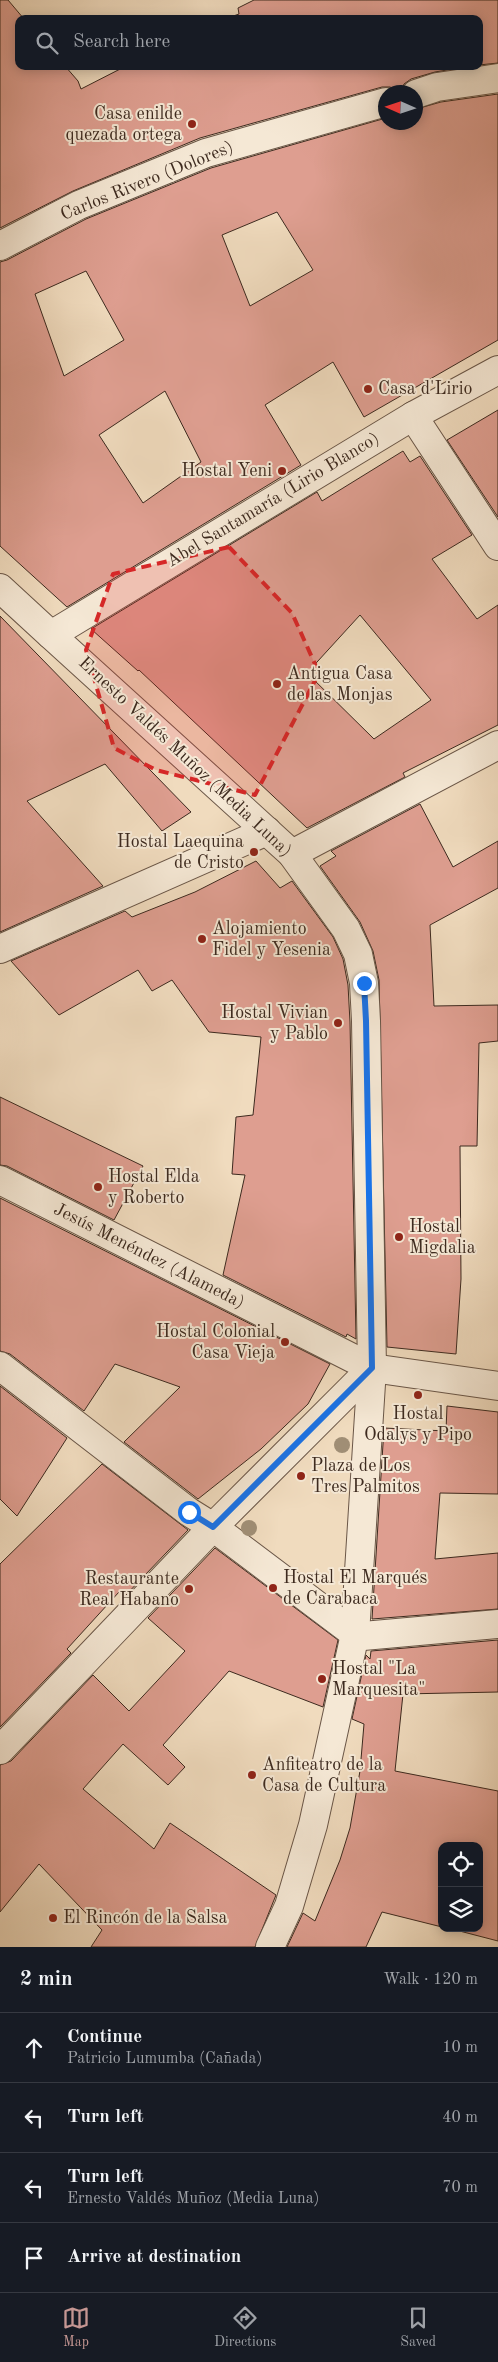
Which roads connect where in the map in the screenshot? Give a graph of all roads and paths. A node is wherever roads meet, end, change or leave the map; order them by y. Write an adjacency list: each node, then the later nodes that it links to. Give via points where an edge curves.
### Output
1 (498, 78): 2 (street)
2 (423, 92)
3 (378, 104): 4 (street, Carlos Rivero (Dolores), via 206,153 79,205)
4 (0, 246)
5 (498, 370): 6 (street, Abel Santamaría (Lirio Blanco))
6 (413, 416): 7 (street); 9 (street, Abel Santamaría (Lirio Blanco))
7 (498, 546)
8 (0, 588): 9 (street, Ernesto Valdés Muñoz (Media Luna))
9 (51, 635): 11 (street, Ernesto Valdés Muñoz (Media Luna))
10 (498, 745): 12 (street)
11 (267, 832): 12 (street, Ernesto Valdés Muñoz (Media Luna)); 13 (street)
12 (292, 854): 16 (street, Ernesto Valdés Muñoz (Media Luna), via 346,929 358,954 364,983)
13 (0, 949)
14 (0, 1180): 16 (street, Jesús Menéndez (Alameda))
15 (0, 1366): 18 (street, via 189,1512)
16 (372, 1368): 17 (street, Jesús Menéndez (Alameda)); 18 (street); 20 (street, Ernesto Valdés Muñoz (Media Luna))
17 (498, 1386)
18 (213, 1527): 20 (street); 21 (street)
19 (498, 1624): 20 (street, via 363,1636)
20 (355, 1634): 22 (street, Ernesto Valdés Muñoz (Media Luna), via 313,1825 290,1906)
21 (0, 1750)
22 (270, 1947)

